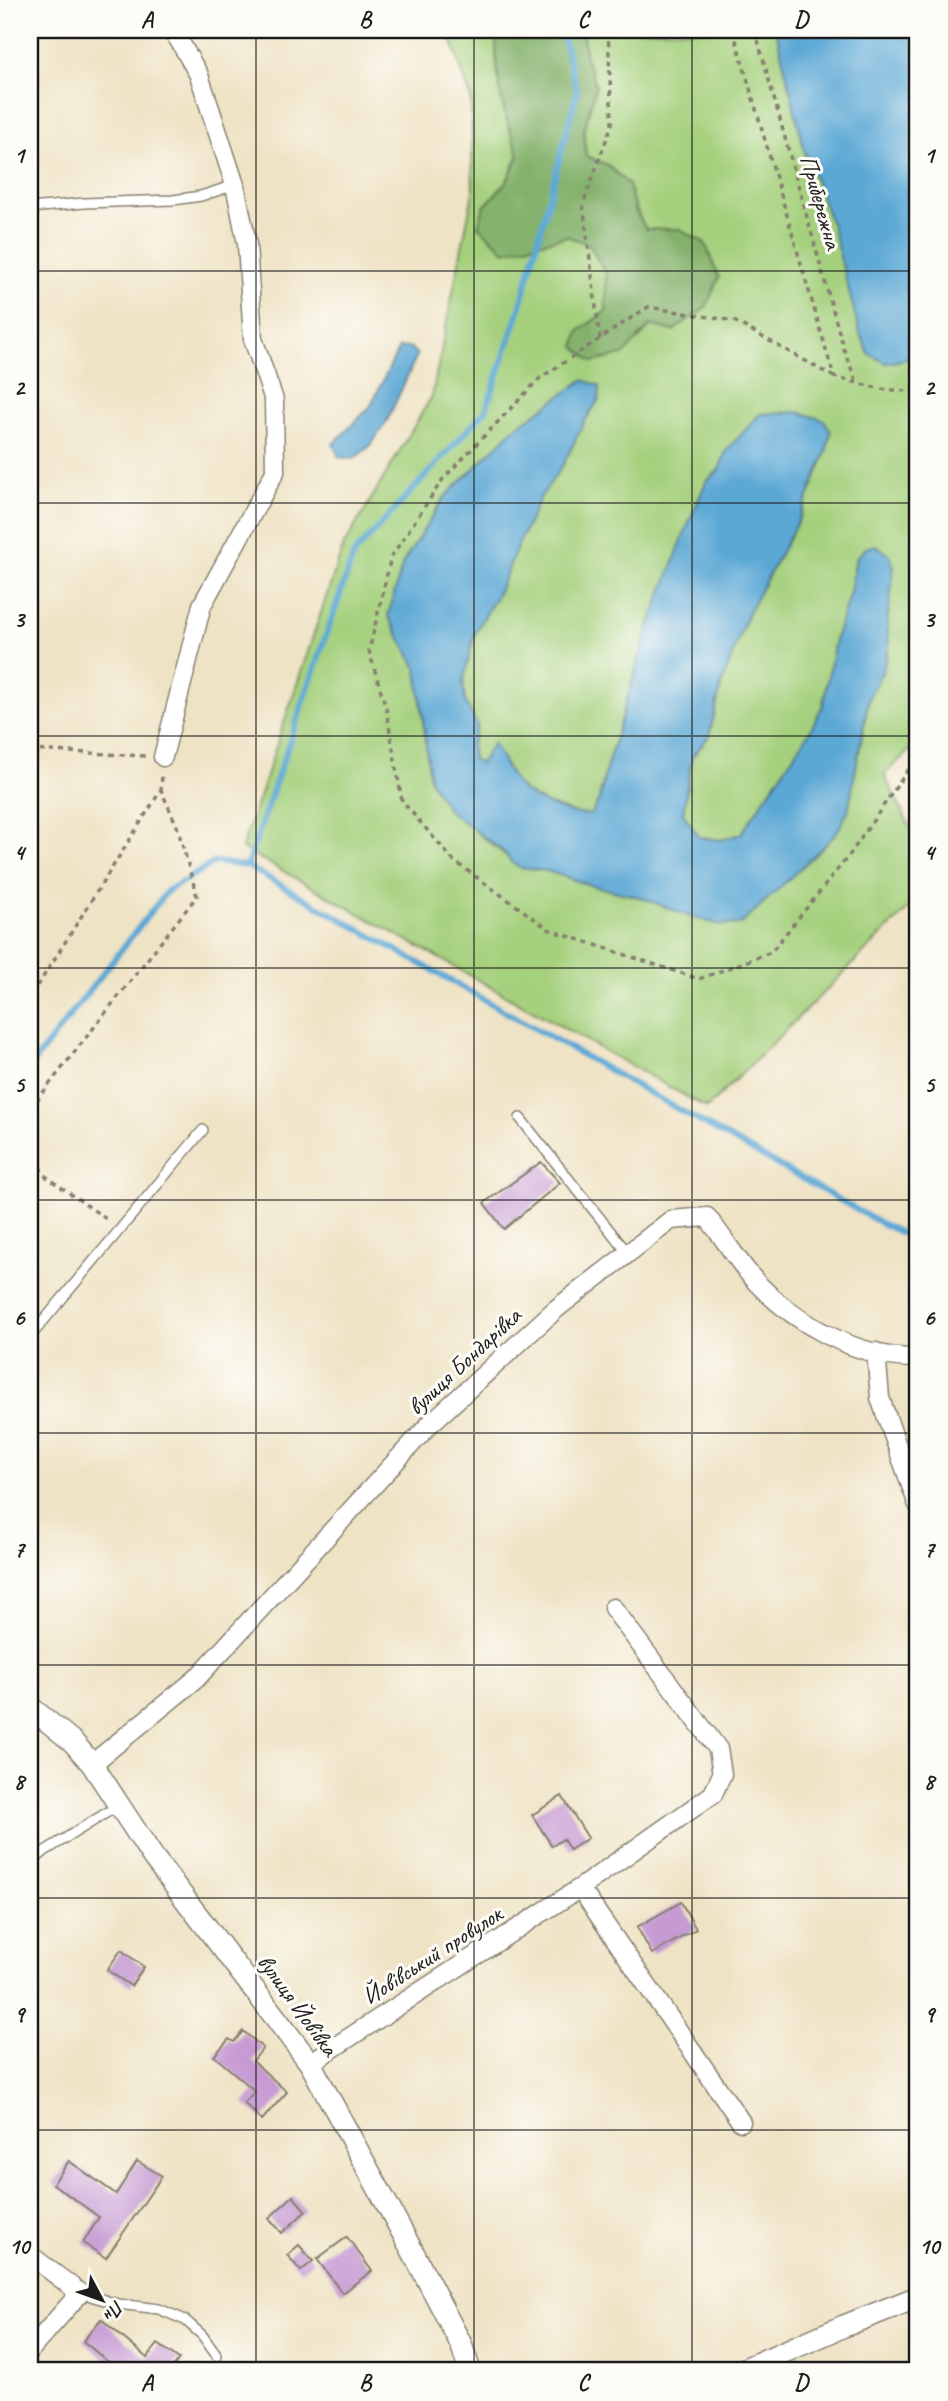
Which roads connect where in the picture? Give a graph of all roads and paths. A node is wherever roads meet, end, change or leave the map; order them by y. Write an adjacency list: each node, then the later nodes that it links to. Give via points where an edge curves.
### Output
1 (173, 30): 5 (street, via 199,75)
2 (608, 30): 7 (path, via 612,124 583,204)
3 (733, 30): 8 (path)
4 (755, 30): 9 (path, Прибережна)
5 (234, 185): 6 (lane, via 173,200); 13 (street, via 247,244 253,339 274,400 275,472 202,605)
6 (30, 208)
7 (600, 339): 8 (path, via 648,307 734,321); 12 (path, via 540,378 443,479 391,557 369,651 386,708 402,801 454,861 550,930 699,979 771,952 851,853)
8 (834, 377): 9 (path)
9 (857, 383): 10 (path)
10 (918, 391)
11 (30, 750): 13 (path)
12 (918, 755)
13 (163, 757): 14 (path)
14 (161, 790): 15 (path); 16 (path, via 197,896)
15 (30, 993)
16 (30, 1109)
17 (520, 1118): 21 (lane)
18 (203, 1130): 20 (lane)
19 (30, 1149): 20 (path, via 44,1175)
20 (120, 1229): 22 (lane)
21 (627, 1252): 23 (street, вулиця Бондарівка, via 671,1220 707,1217 755,1280 785,1308 835,1339); 28 (street, вулиця Бондарівка, via 556,1309 430,1424 196,1679)
22 (30, 1337)
23 (876, 1352): 24 (street, вулиця Бондарівка); 25 (street, via 880,1398)
24 (918, 1357)
25 (918, 1505)
26 (613, 1608): 31 (street, Йовівський провулок, via 718,1749 722,1774 713,1794)
27 (30, 1707): 28 (street, вулиця Йовівка)
28 (92, 1764): 29 (street, вулиця Йовівка)
29 (118, 1805): 30 (lane); 32 (street, вулиця Йовівка)
30 (30, 1863)
31 (580, 1888): 32 (street, Йовівський провулок); 33 (street)
32 (310, 2063): 39 (street, вулиця Йовівка, via 461,2344)
33 (741, 2122)
34 (30, 2255): 35 (street)
35 (79, 2293): 37 (street); 38 (lane, via 159,2309 185,2320)
36 (918, 2297): 40 (street)
37 (30, 2350)
38 (217, 2356)
39 (470, 2371)
40 (740, 2371)

